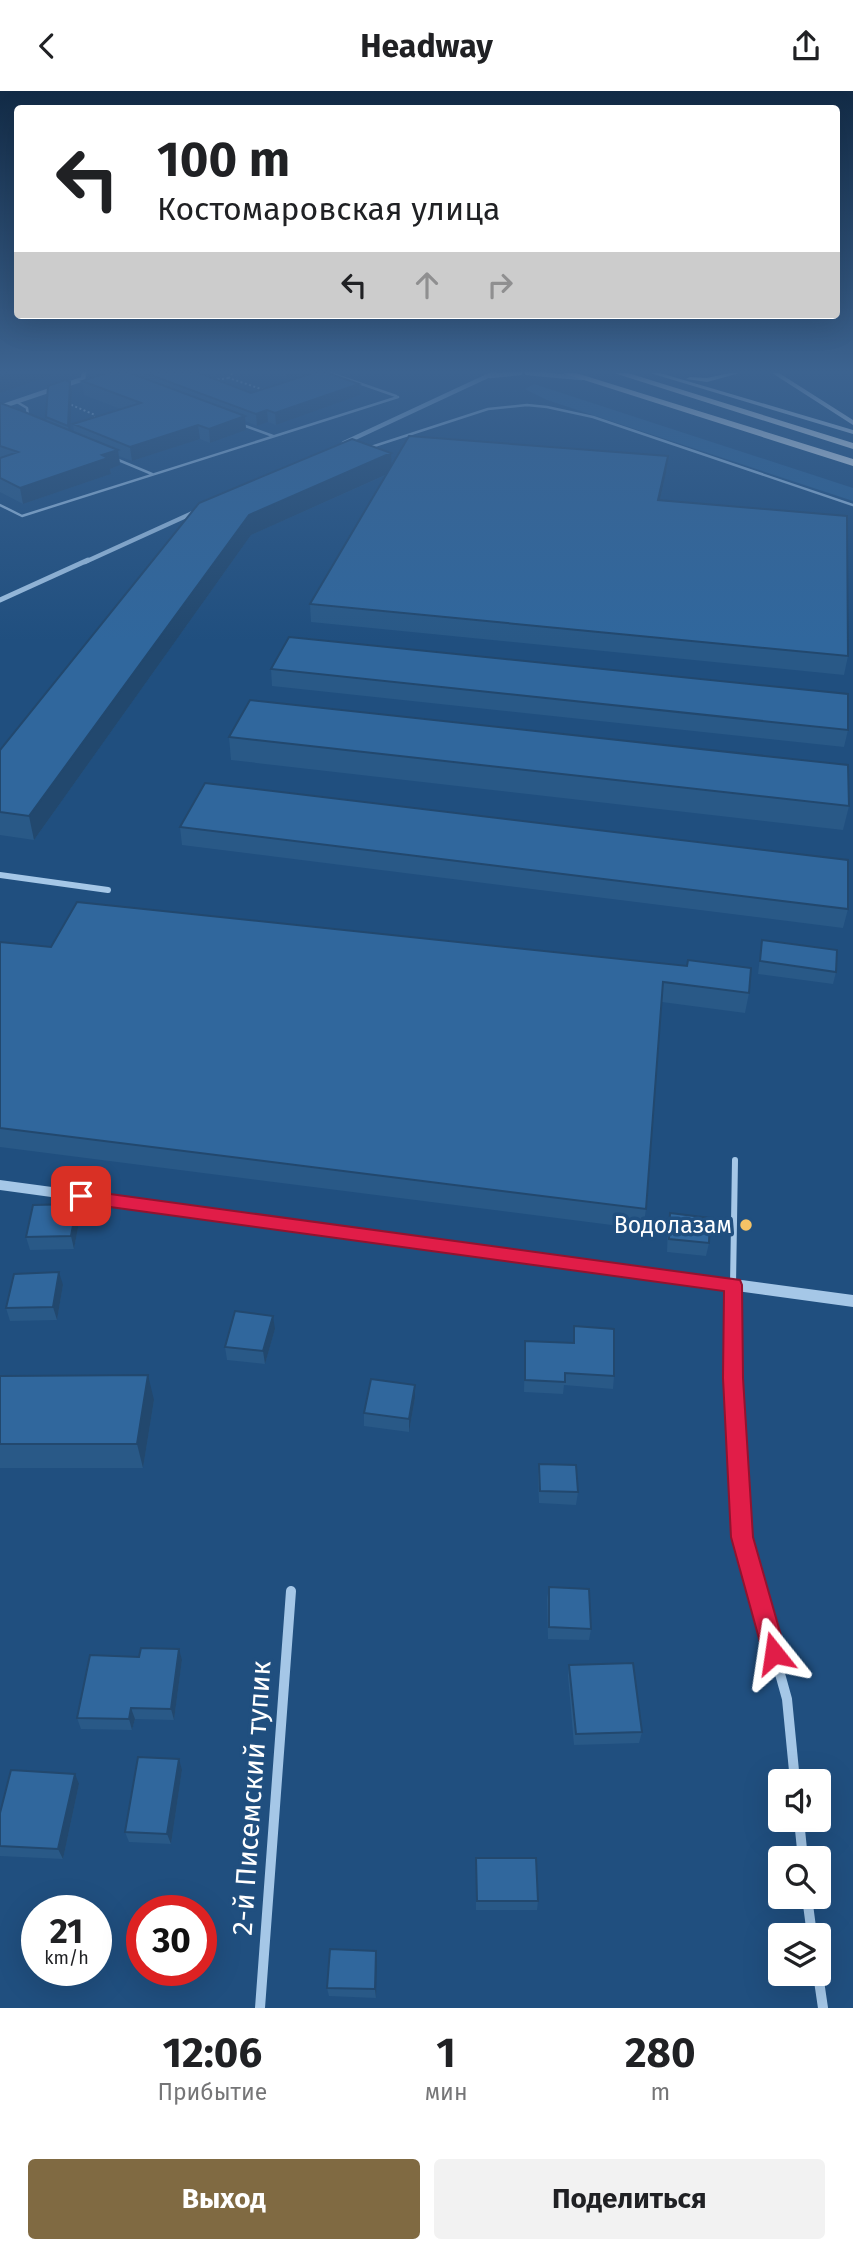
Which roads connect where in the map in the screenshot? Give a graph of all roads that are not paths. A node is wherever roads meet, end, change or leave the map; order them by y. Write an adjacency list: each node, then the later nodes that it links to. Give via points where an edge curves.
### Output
1 (124, 462): 4 (lane)
2 (189, 462): 4 (lane)
3 (727, 462): 6 (lane)
4 (152, 474): 5 (lane, via 22,516)
5 (0, 505)
6 (853, 505)
7 (208, 506): 8 (street)
8 (0, 600)
9 (0, 875): 10 (street)
10 (108, 890)
11 (735, 1160): 13 (lane)
12 (0, 1185): 13 (street)
13 (733, 1285): 14 (street); 16 (street, via 742,1537 787,1699)
14 (853, 1301)
15 (291, 1591): 18 (street, 2-й Писемский тупик)
16 (794, 1769)
17 (820, 1986): 19 (street)
18 (260, 2008)
19 (823, 2008)

